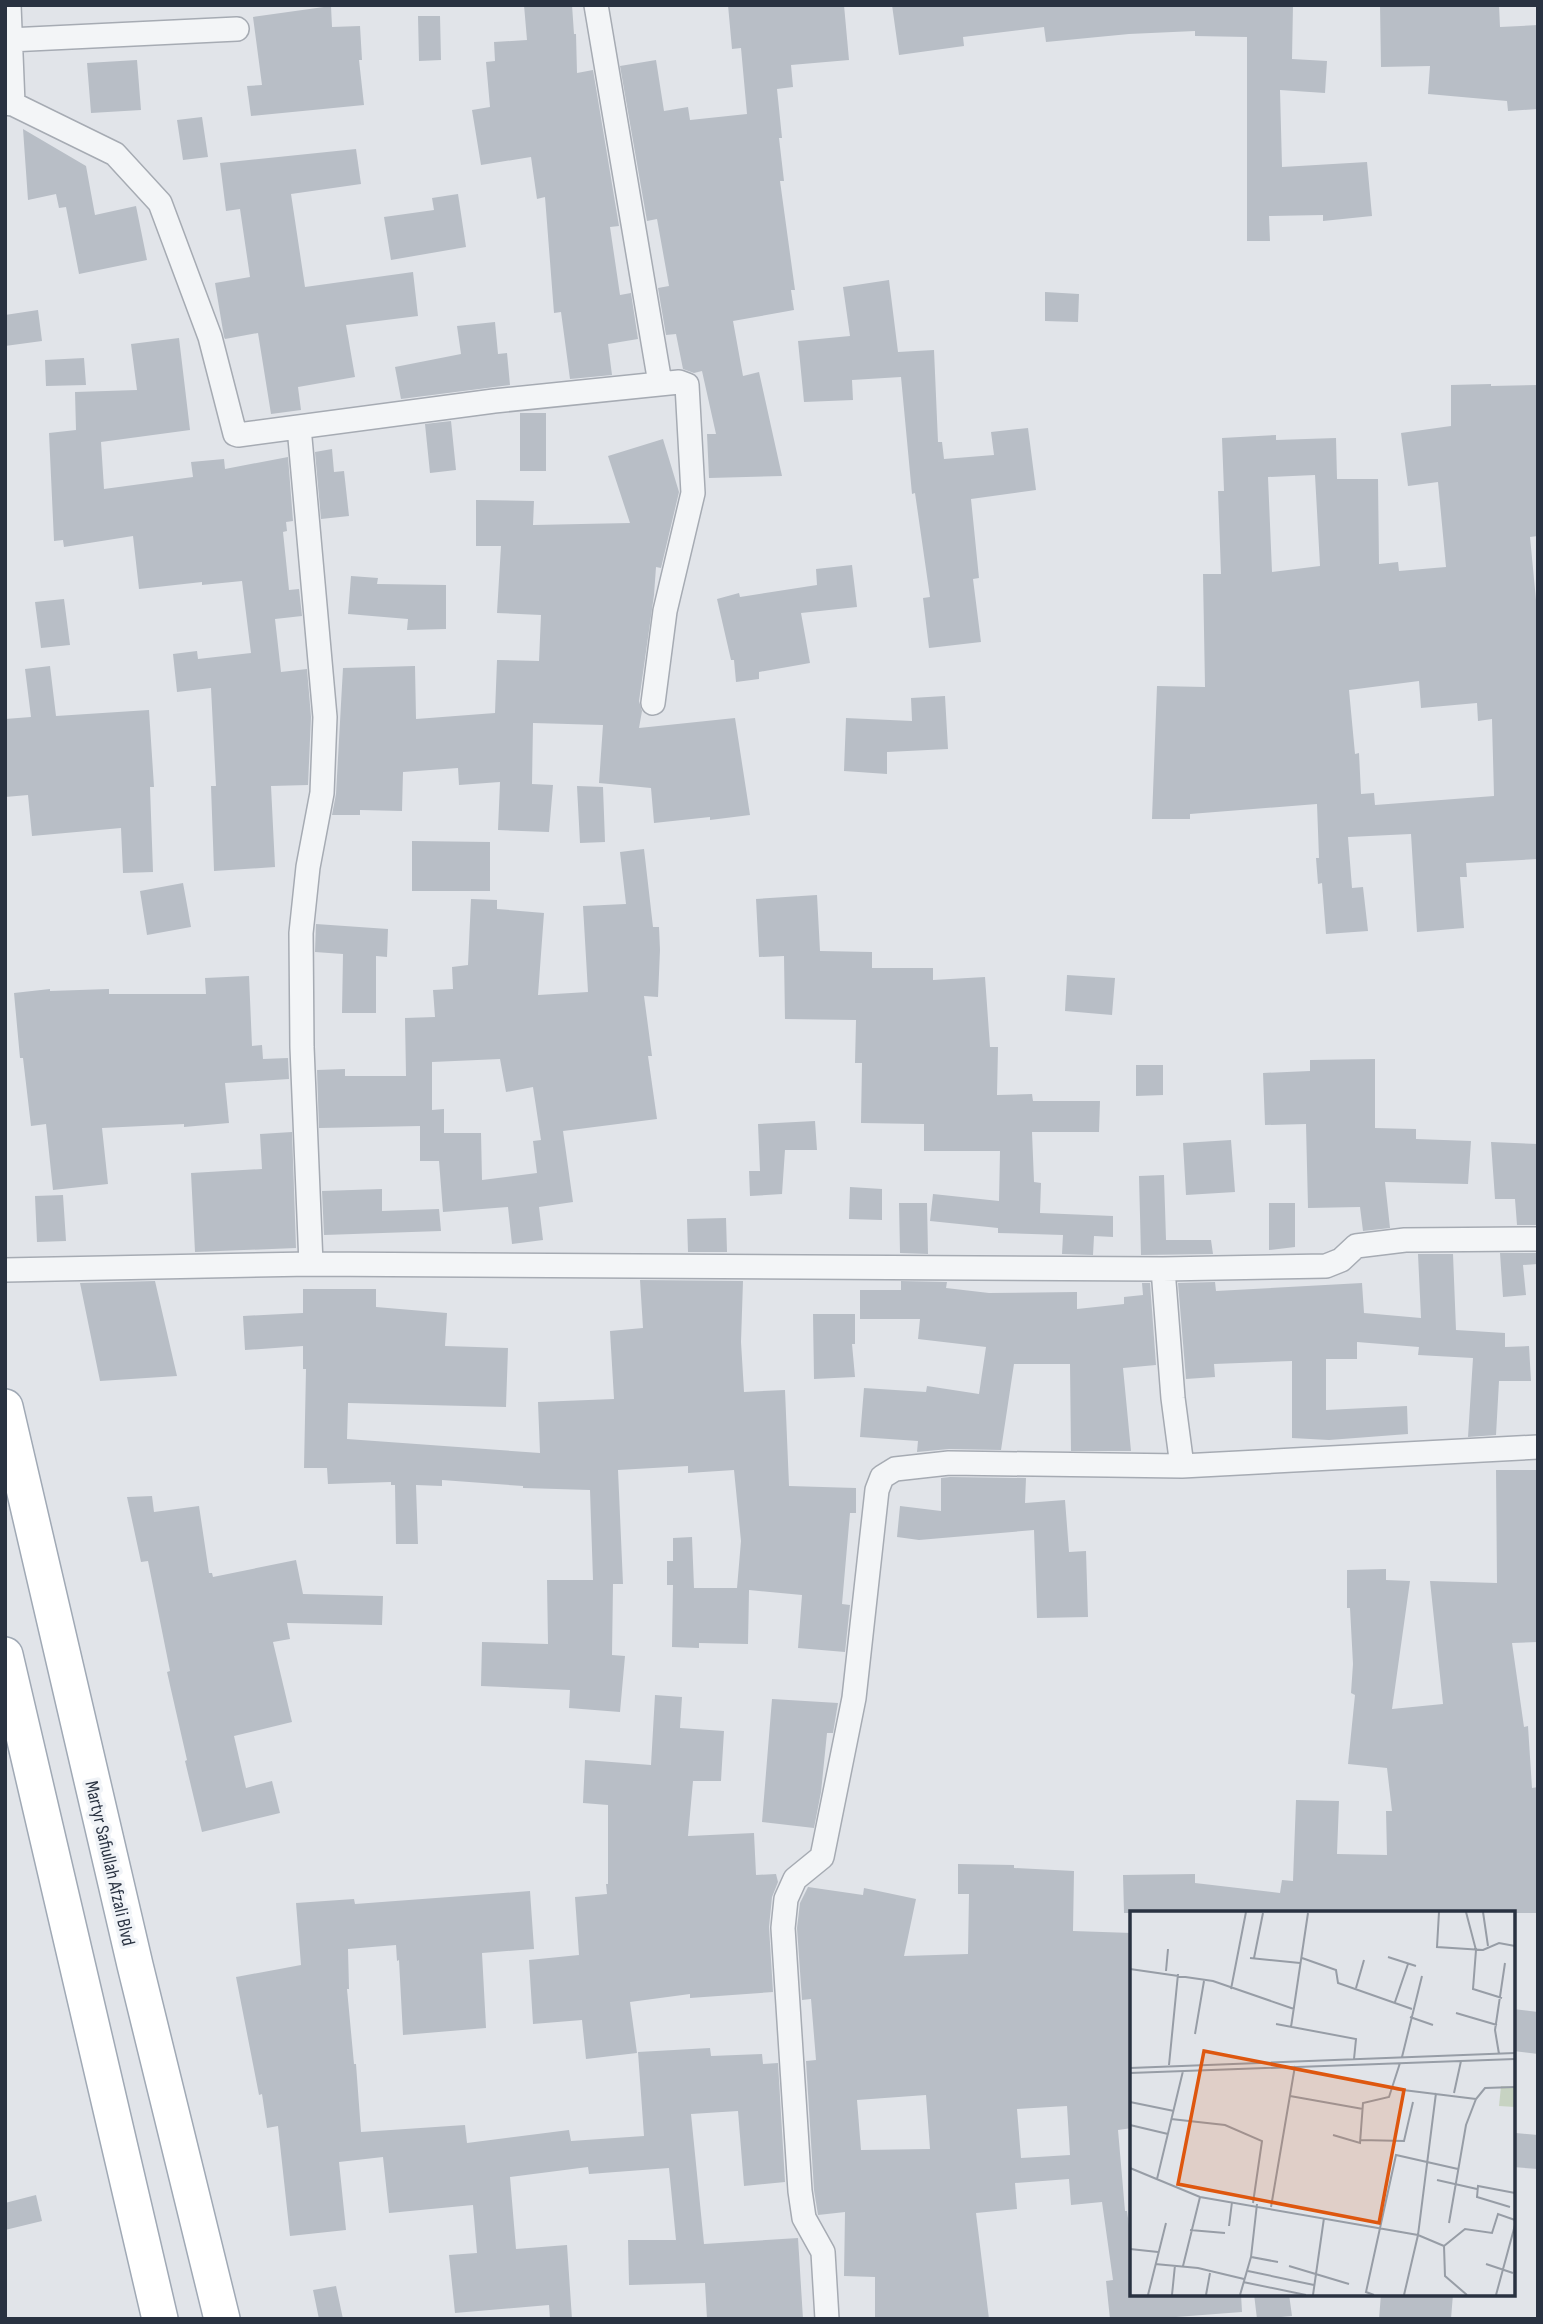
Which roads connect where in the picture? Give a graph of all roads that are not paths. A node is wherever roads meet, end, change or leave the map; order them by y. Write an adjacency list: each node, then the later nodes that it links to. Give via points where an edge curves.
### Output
1 (9, 5): 4 (street)
2 (596, 5): 6 (street)
3 (237, 29): 4 (street)
4 (9, 40): 5 (street)
5 (9, 104): 7 (street, via 115,154 160,203 210,337 235,434)
6 (660, 383): 7 (street); 8 (street, via 687,385 693,493 665,611)
7 (299, 427): 10 (street, via 325,717 322,793 301,933)
8 (653, 703)
9 (1538, 1239): 11 (street, via 1405,1240 1356,1246 1326,1266)
10 (311, 1264): 11 (street); 12 (street)
11 (1163, 1269): 15 (street)
12 (5, 1270)
13 (5, 1406): 17 (main road, Martyr Safiullah Afzali Blvd)
14 (1538, 1447): 15 (street)
15 (1182, 1466): 21 (street, via 949,1463 895,1469 882,1477 854,1698 822,1857 795,1879 786,1899 783,1928 800,2191 804,2218 823,2252)
16 (5, 1655): 18 (main road)
17 (135, 1965): 18 (main road); 20 (main road, Martyr Safiullah Afzali Blvd)
18 (80, 1974): 19 (main road)
19 (160, 2319)
20 (222, 2319)
21 (827, 2319)

